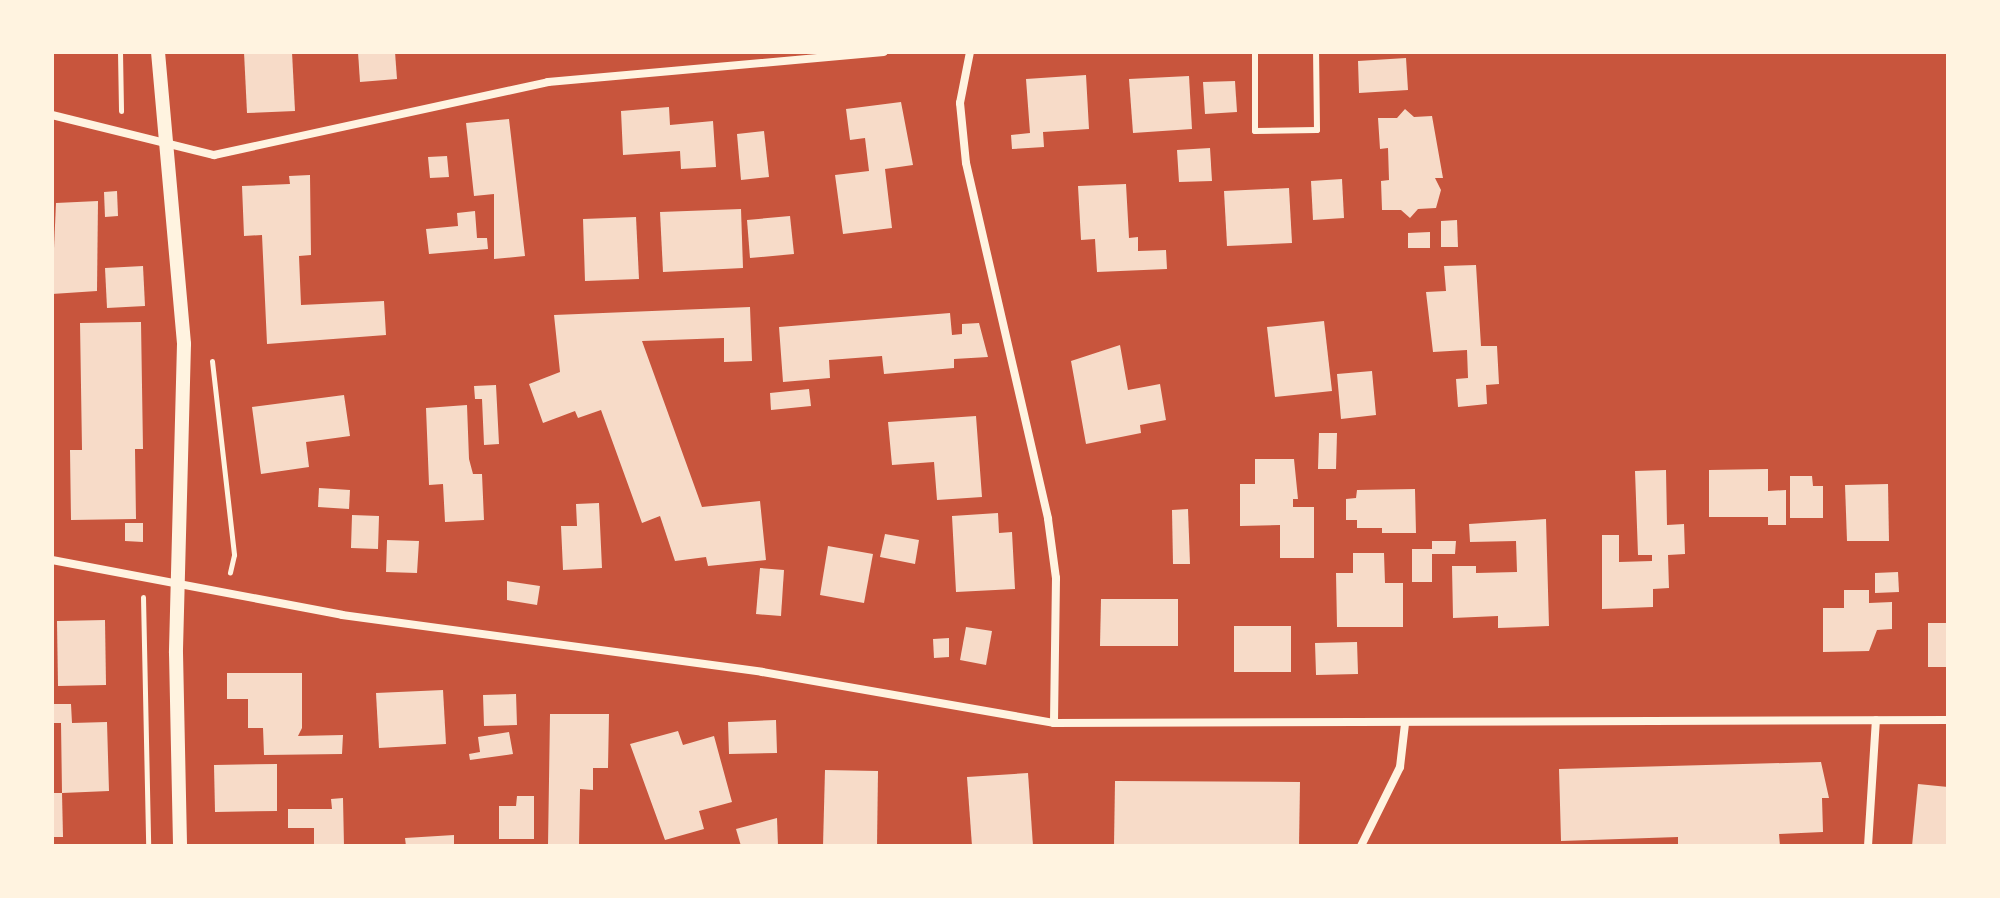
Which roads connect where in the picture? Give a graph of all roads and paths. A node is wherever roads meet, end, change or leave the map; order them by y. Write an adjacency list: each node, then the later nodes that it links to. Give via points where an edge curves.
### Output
1 (120, 52): 8 (path)
2 (158, 52): 9 (street)
3 (884, 52): 9 (street, via 548,82 236,153 214,155)
4 (970, 52): 17 (street, via 960,103 966,163 1048,519 1056,578)
5 (1255, 52): 6 (lane, via 1255,131 1317,130)
6 (1316, 52)
7 (52, 115): 8 (street)
8 (121, 129): 9 (street)
9 (165, 143): 13 (street, via 184,344)
10 (210, 344): 14 (path, via 234,555)
11 (52, 560): 12 (street)
12 (143, 580): 13 (street); 19 (path)
13 (177, 588): 14 (street); 20 (street)
14 (223, 596): 17 (street, via 762,672)
15 (1876, 720): 16 (street); 18 (street); 22 (street)
16 (1948, 720)
17 (1054, 723): 18 (street)
18 (1405, 724): 21 (street, via 1400,767)
19 (148, 846)
20 (180, 846)
21 (1361, 846)
22 (1868, 846)

